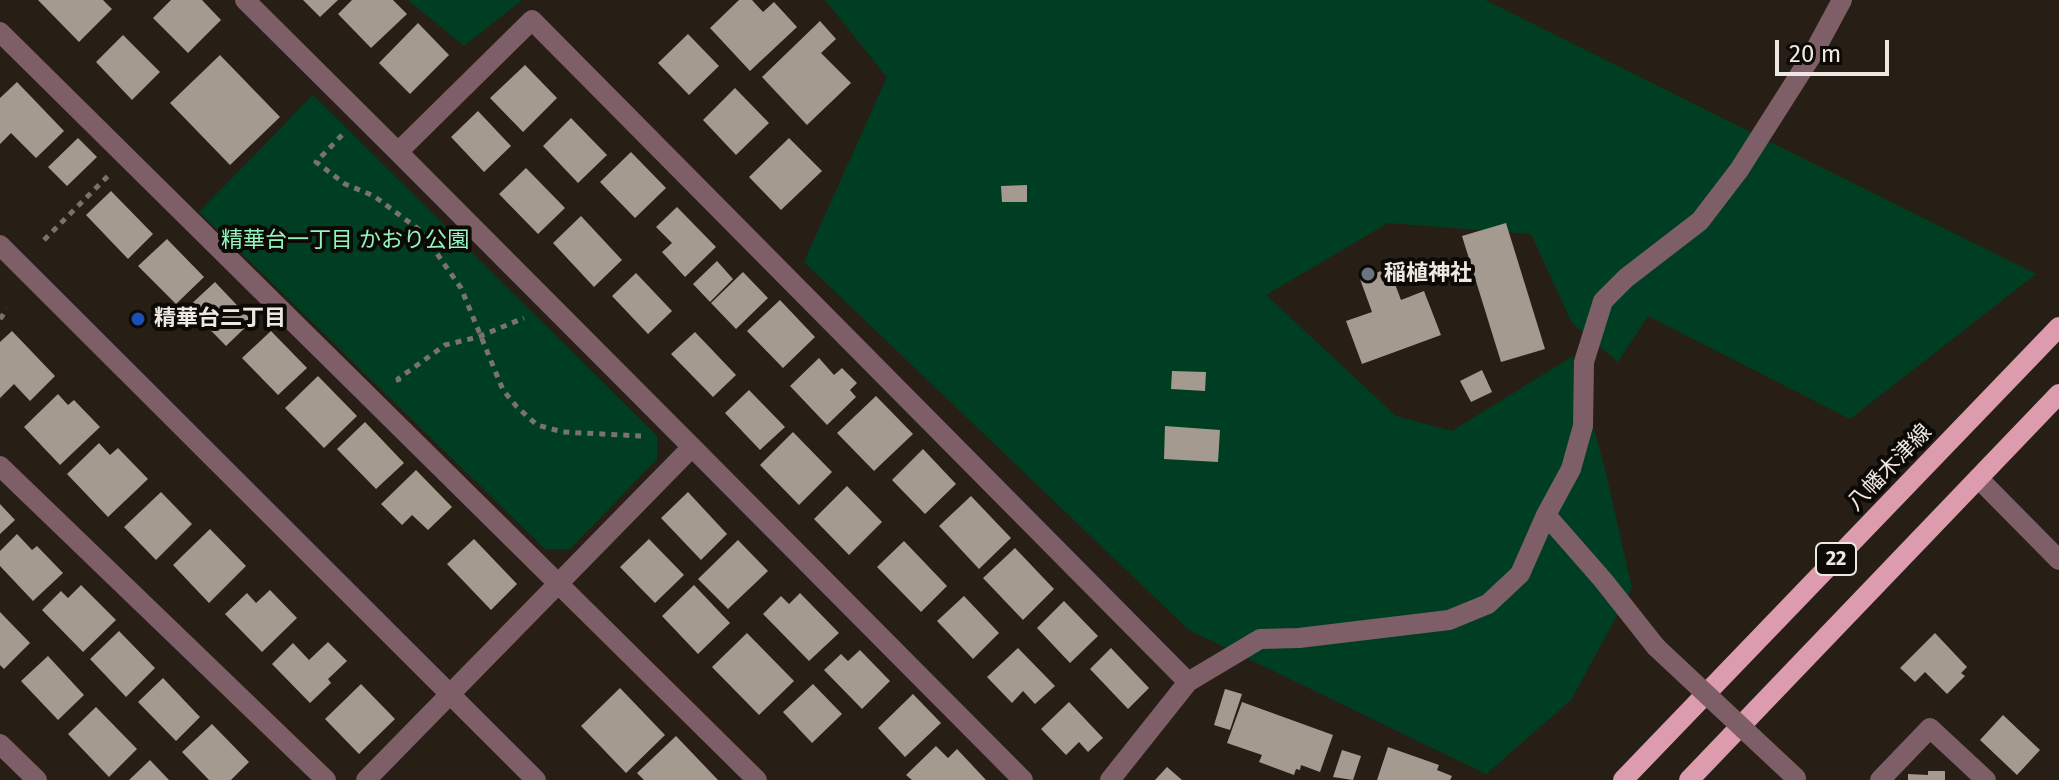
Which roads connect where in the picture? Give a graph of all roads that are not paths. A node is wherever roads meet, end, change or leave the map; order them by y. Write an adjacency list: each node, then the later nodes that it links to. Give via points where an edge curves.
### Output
1 (245, 0): 4 (street)
2 (1840, 4): 11 (street, via 1739,170 1700,221 1603,301 1584,362 1583,426 1571,469)
3 (0, 32): 13 (street)
4 (398, 152): 8 (street); 14 (street, via 532,20)
5 (0, 245): 15 (street)
6 (2059, 327): 25 (main road, 八幡木津線 / 22)
7 (2059, 394): 10 (main road, 22)
8 (692, 447): 13 (street); 23 (street)
9 (0, 466): 19 (street)
10 (1978, 478): 12 (street); 26 (main road, 22)
11 (1546, 515): 14 (street, via 1520,574 1488,604 1449,620 1260,639); 17 (street, bridge, via 1656,647)
12 (2059, 560)
13 (559, 583): 15 (street); 22 (street)
14 (1188, 682): 24 (street)
15 (451, 695): 20 (street); 21 (street)
16 (0, 744): 18 (street)
17 (1796, 779)
18 (37, 780)
19 (326, 780)
20 (366, 780)
21 (536, 780)
22 (757, 780)
23 (1023, 780)
24 (1110, 780)
25 (1623, 780)
26 (1689, 780)
27 (1880, 780): 28 (street, via 1930,728)
28 (1986, 780)

